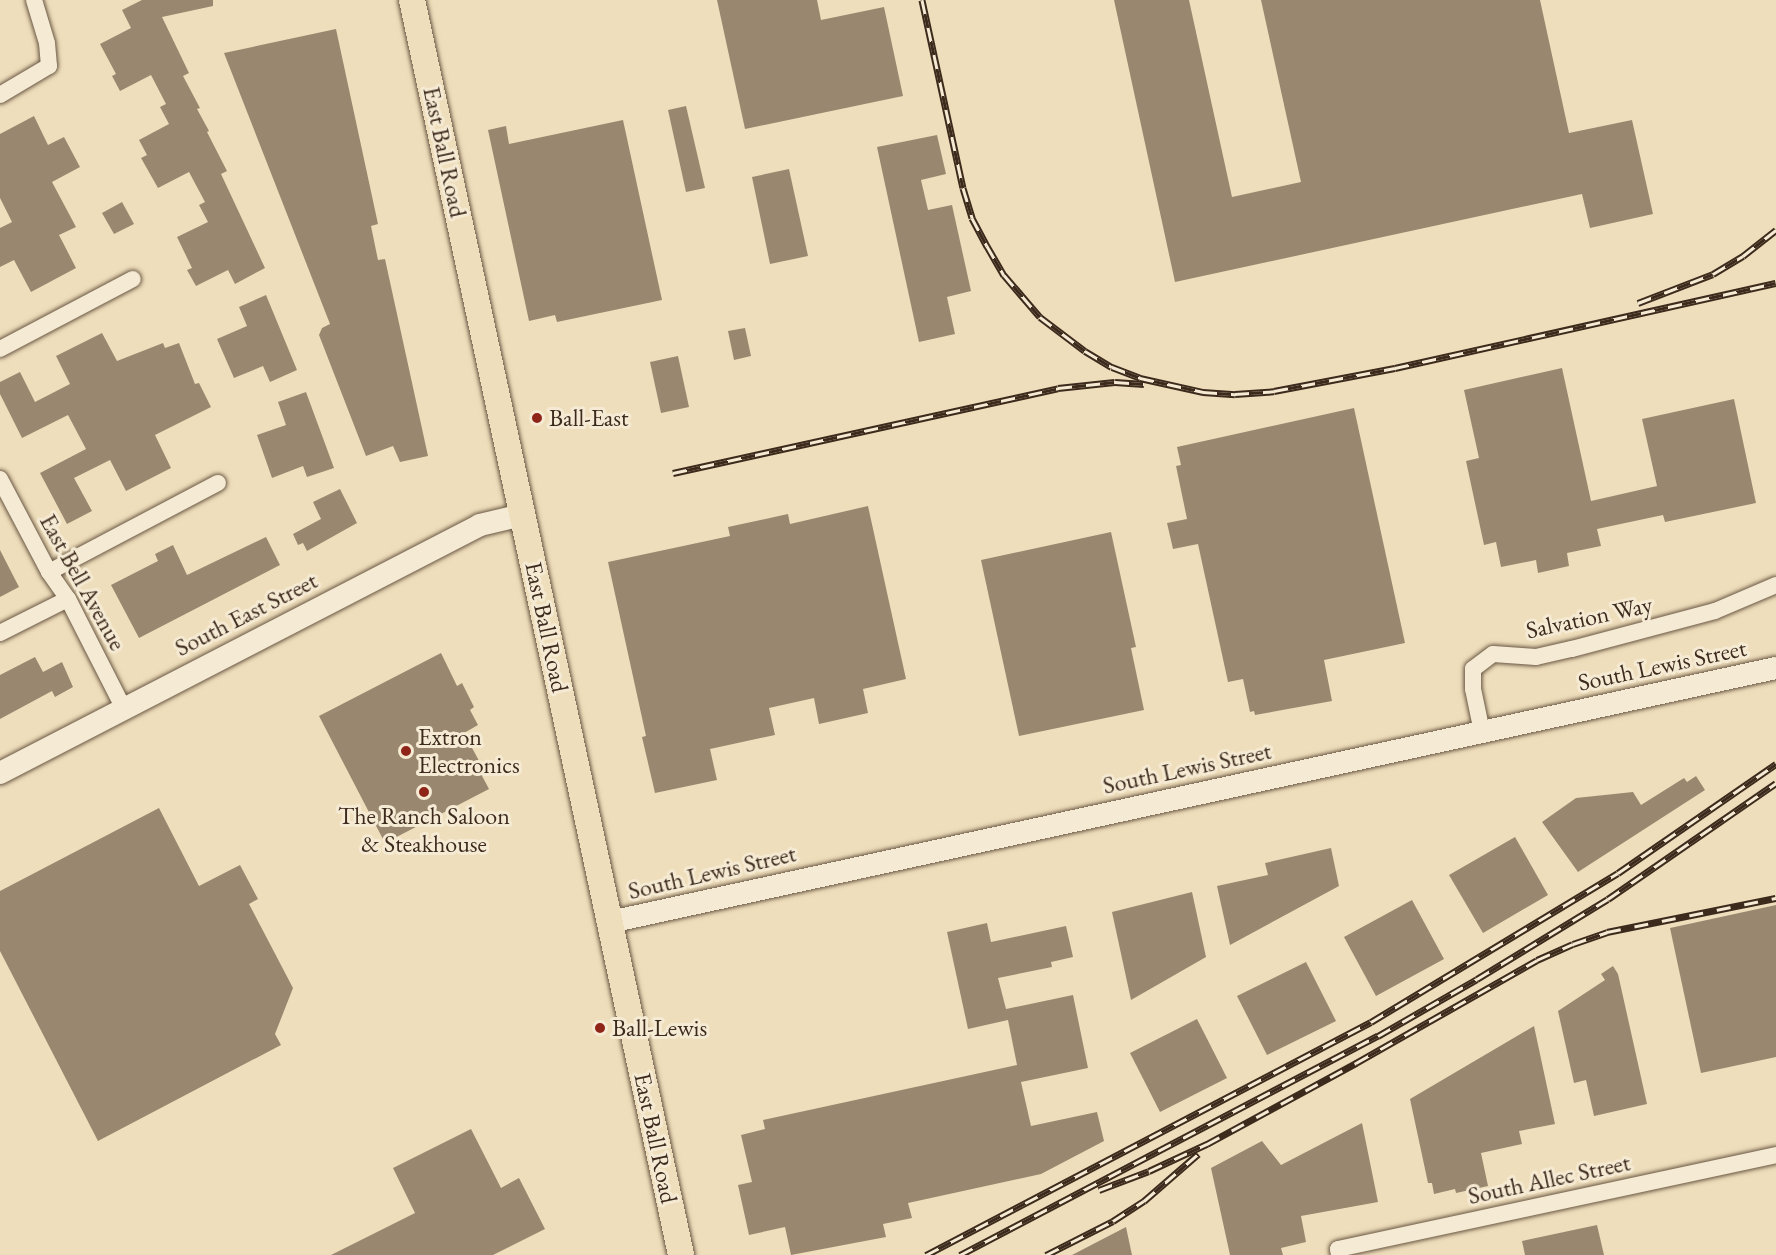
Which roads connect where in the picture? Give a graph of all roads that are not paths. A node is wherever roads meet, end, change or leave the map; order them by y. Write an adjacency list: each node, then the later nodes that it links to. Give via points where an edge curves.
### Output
1 (34, 0): 3 (street, via 49,66)
2 (412, 0): 8 (main road, East Ball Road)
3 (0, 95)
4 (133, 279): 5 (street)
5 (0, 349)
6 (0, 479): 9 (street, East Bell Avenue)
7 (218, 483): 9 (street)
8 (522, 515): 14 (main road, South East Street, via 480,525); 17 (main road, East Ball Road)
9 (49, 572): 11 (street, East Bell Avenue)
10 (1776, 585): 15 (street, Salvation Way, via 1704,614 1572,650 1536,657 1493,654 1473,669)
11 (68, 599): 12 (street); 14 (street, East Bell Avenue)
12 (0, 633)
13 (1776, 668): 15 (main road, South Lewis Street)
14 (123, 707): 16 (main road, South East Street)
15 (1482, 732): 17 (main road, South Lewis Street)
16 (0, 772)
17 (610, 922): 19 (main road, East Ball Road)
18 (1776, 1155): 20 (street, South Allec Street, via 1338,1249)
19 (681, 1255)
20 (1340, 1255)

